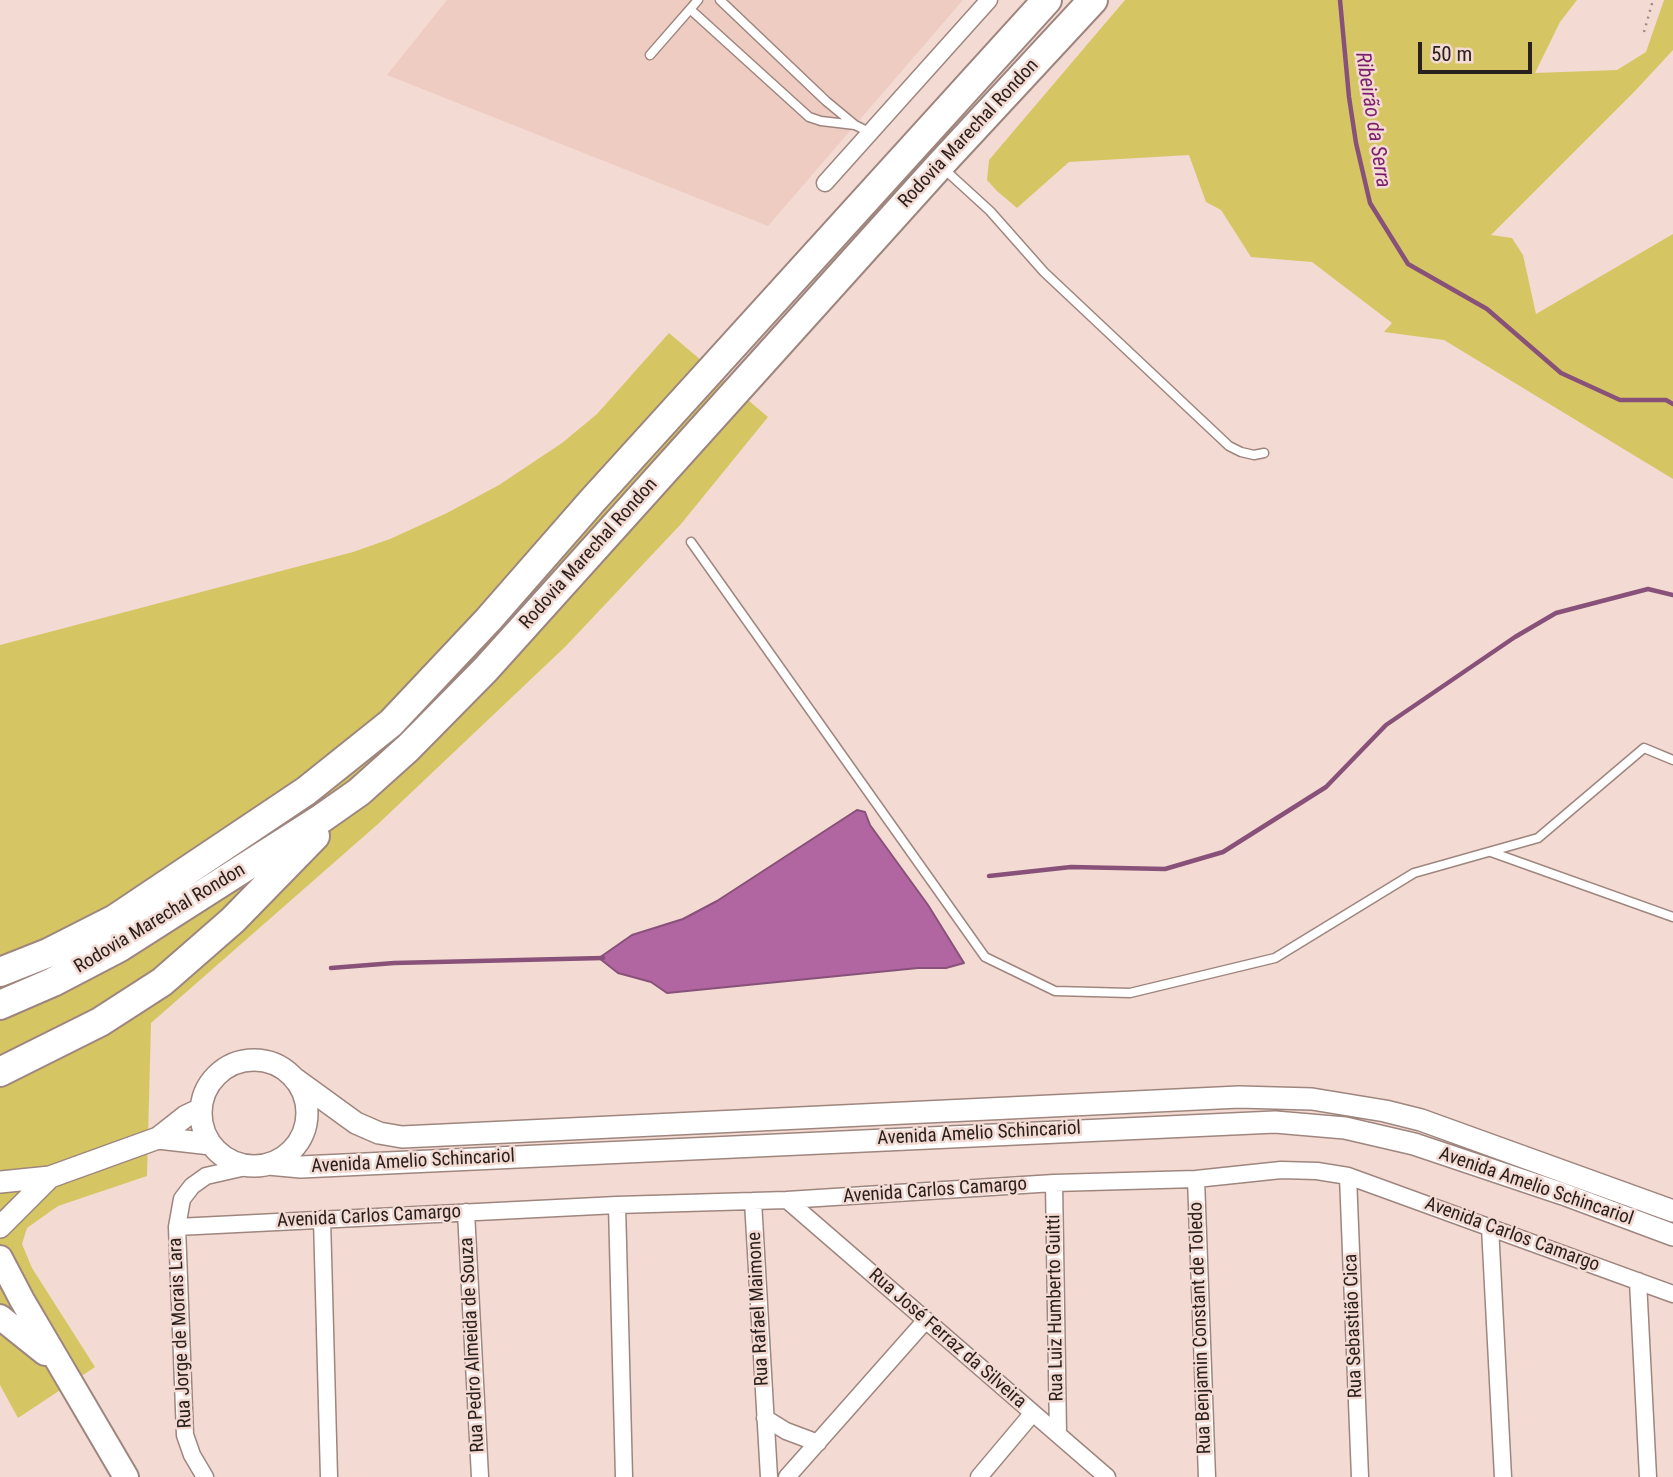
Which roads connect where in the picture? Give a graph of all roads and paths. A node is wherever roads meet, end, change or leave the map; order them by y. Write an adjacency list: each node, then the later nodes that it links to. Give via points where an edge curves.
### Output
1 (698, 0): 7 (lane)
2 (720, 0): 10 (lane, via 827,102)
3 (989, 0): 10 (street)
4 (1047, 0): 19 (highway, Rodovia Marechal Rondon, via 391,723 306,791 115,919)
5 (1093, 0): 11 (highway, Rodovia Marechal Rondon)
6 (1653, 0): 8 (path)
7 (691, 10): 9 (lane); 10 (lane, via 808,117)
8 (1644, 32)
9 (650, 55)
10 (862, 128): 12 (street)
11 (940, 165): 13 (lane, via 1044,272 1229,446 1241,453); 16 (highway, Rodovia Marechal Rondon, via 476,680)
12 (825, 183)
13 (1264, 453)
14 (691, 542): 17 (lane, via 985,957 1055,991 1130,993 1275,958 1413,873)
15 (1673, 760): 17 (lane, via 1644,748 1538,838)
16 (359, 792): 20 (highway, Rodovia Marechal Rondon, via 120,947); 21 (highway, via 233,920 162,982 100,1022)
17 (1490, 851): 18 (lane)
18 (1673, 917)
19 (0, 972)
20 (0, 1004)
21 (0, 1072)
22 (294, 1078): 23 (main road, via 268,1062 237,1063 212,1080); 26 (main road, via 306,1105 302,1135 287,1153); 35 (main road, Avenida Amelio Schincariol, via 356,1124 402,1138 1239,1097 1312,1099 1421,1121)
23 (201, 1109): 24 (main road); 25 (main road)
24 (158, 1138): 25 (main road); 28 (main road)
25 (211, 1144): 26 (main road, via 235,1162)
26 (259, 1165): 39 (street, Rua Jorge de Morais Lara, via 206,1175 182,1199); 41 (main road, Avenida Amelio Schincariol, via 301,1167 1275,1122 1345,1128 1414,1144)
27 (1348, 1176): 29 (street, Avenida Carlos Camargo, via 1281,1170); 40 (street, Avenida Carlos Camargo); 62 (street, Rua Sebastião Cica)
28 (50, 1177): 30 (main road); 38 (main road)
29 (1196, 1179): 31 (street, Avenida Carlos Camargo); 61 (street, Rua Benjamin Constant de Toledo)
30 (0, 1182)
31 (1054, 1183): 32 (street, Avenida Carlos Camargo); 50 (street, Rua Luiz Humberto Guitti)
32 (787, 1200): 33 (street, Avenida Carlos Camargo); 46 (street, Rua José Ferraz da Silveira)
33 (753, 1201): 34 (street, Avenida Carlos Camargo); 49 (street, Rua Rafael Maimone)
34 (617, 1205): 36 (street, Avenida Carlos Camargo); 56 (street)
35 (1673, 1211)
36 (466, 1212): 37 (street, Avenida Carlos Camargo); 55 (street, Rua Pedro Almeida de Souza)
37 (322, 1219): 39 (street, Avenida Carlos Camargo); 54 (street)
38 (0, 1227)
39 (177, 1227): 53 (street, Rua Jorge de Morais Lara, via 185,1435)
40 (1490, 1227): 43 (street, Avenida Carlos Camargo); 63 (street)
41 (1673, 1235)
42 (0, 1258): 47 (main road)
43 (1638, 1281): 44 (street, Avenida Carlos Camargo); 64 (street)
44 (1673, 1294)
45 (0, 1317): 47 (main road)
46 (926, 1320): 48 (street, Rua José Ferraz da Silveira); 51 (street)
47 (62, 1367): 52 (main road)
48 (1032, 1413): 50 (street, Rua José Ferraz da Silveira); 59 (street)
49 (765, 1418): 51 (street); 57 (street, Rua Rafael Maimone)
50 (1058, 1434): 60 (street, Rua José Ferraz da Silveira)
51 (818, 1443): 58 (street)
52 (126, 1477)
53 (205, 1477)
54 (329, 1477)
55 (480, 1477)
56 (624, 1477)
57 (769, 1477)
58 (787, 1477)
59 (979, 1477)
60 (1107, 1477)
61 (1207, 1477)
62 (1360, 1477)
63 (1503, 1477)
64 (1648, 1477)

